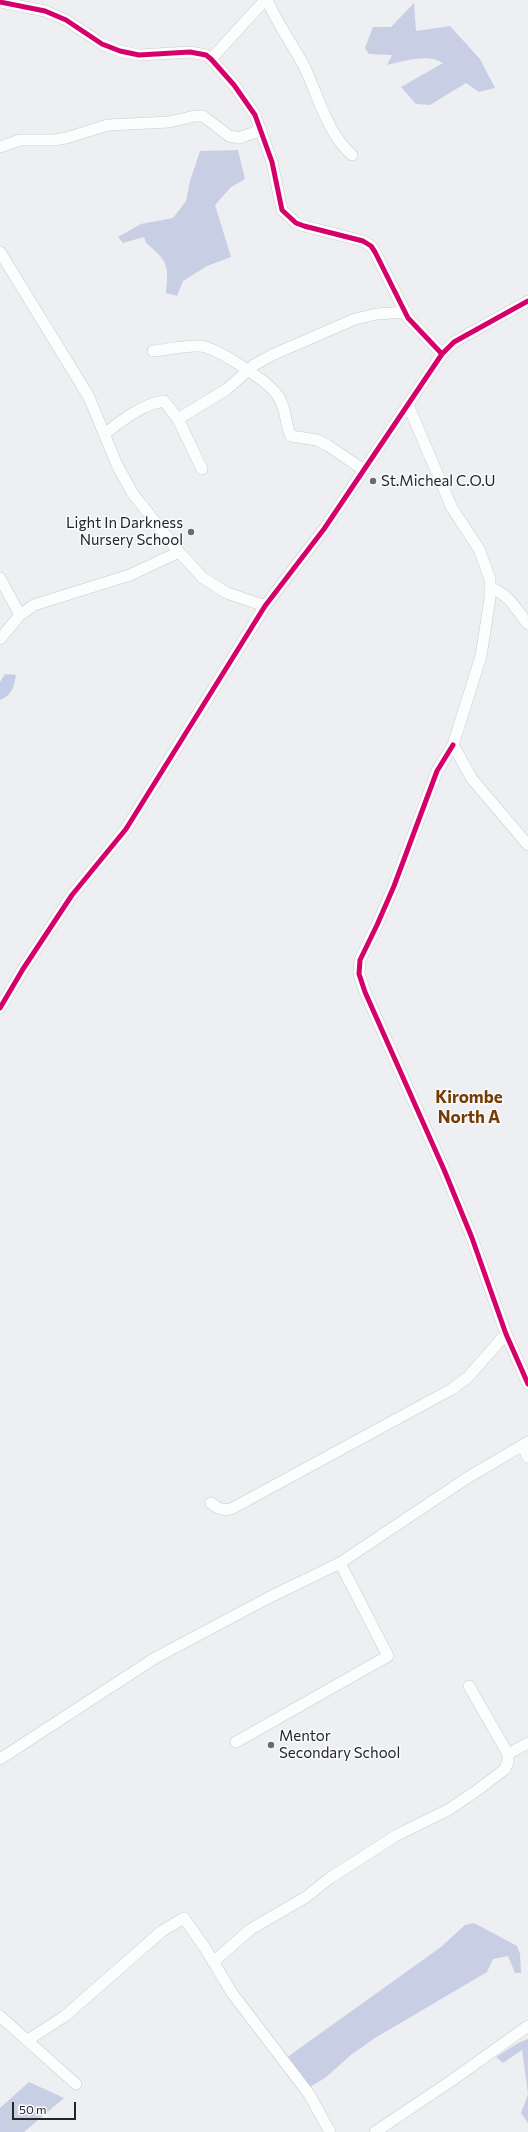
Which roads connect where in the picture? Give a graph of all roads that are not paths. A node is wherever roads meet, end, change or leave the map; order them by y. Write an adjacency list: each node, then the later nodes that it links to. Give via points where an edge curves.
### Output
1 (266, 0): 3 (street); 6 (street, via 302,63 333,131 343,147)
2 (0, 2): 3 (street, via 45,11 66,20 102,44 120,51 139,55 190,52 206,55)
3 (211, 59): 4 (street, via 249,105)
4 (261, 130): 5 (street, via 239,138 229,136 203,116 195,116 154,123 108,125 66,138 20,140); 9 (street, via 272,162 282,210 286,216 304,226 367,243 375,252)
5 (0, 147)
6 (352, 154)
7 (0, 252): 15 (street, via 89,397)
8 (528, 301): 11 (street, via 454,342)
9 (406, 312): 11 (street, via 412,324); 12 (street, via 355,318 267,357)
10 (153, 351): 12 (street, via 203,346)
11 (442, 354): 13 (street)
12 (249, 371): 14 (street, via 227,390); 17 (street, via 277,395 283,406 291,436 317,440)
13 (408, 405): 17 (street); 20 (street, via 452,508 488,570)
14 (178, 419): 15 (street, via 164,401 154,403); 16 (street)
15 (106, 433): 18 (street, via 124,481)
16 (202, 469)
17 (364, 470): 21 (street, via 324,529)
18 (179, 552): 21 (street, via 214,586); 22 (street, via 130,575 34,605)
19 (0, 578): 22 (street)
20 (490, 587): 23 (street, via 504,593); 25 (street, via 481,656)
21 (265, 606): 27 (street, via 126,829 72,895)
22 (20, 615): 24 (street)
23 (528, 624)
24 (0, 639)
25 (453, 745): 26 (street, via 472,779); 28 (street, via 436,772 394,886 358,966 365,992 472,1238)
26 (528, 845)
27 (0, 1008)
28 (506, 1334): 29 (street); 32 (street, via 468,1377 452,1389 231,1509 219,1509)
29 (528, 1384)
30 (525, 1444): 31 (street); 33 (street, via 504,1454 462,1481)
31 (528, 1457)
32 (211, 1503)
33 (340, 1563): 35 (street, via 388,1656); 38 (street, via 155,1658)
34 (469, 1686): 37 (street)
35 (236, 1742)
36 (528, 1743): 37 (street)
37 (508, 1754): 39 (street, via 505,1769 480,1790 448,1810 397,1835 330,1878 306,1897 252,1929)
38 (0, 1759)
39 (213, 1962): 42 (street, via 189,1922 182,1918 162,1931 65,2016); 44 (street, via 236,1999 309,2094)
40 (0, 2016): 42 (street)
41 (528, 2026): 45 (street)
42 (28, 2040): 43 (street)
43 (76, 2084)
44 (330, 2132)
45 (375, 2132)

